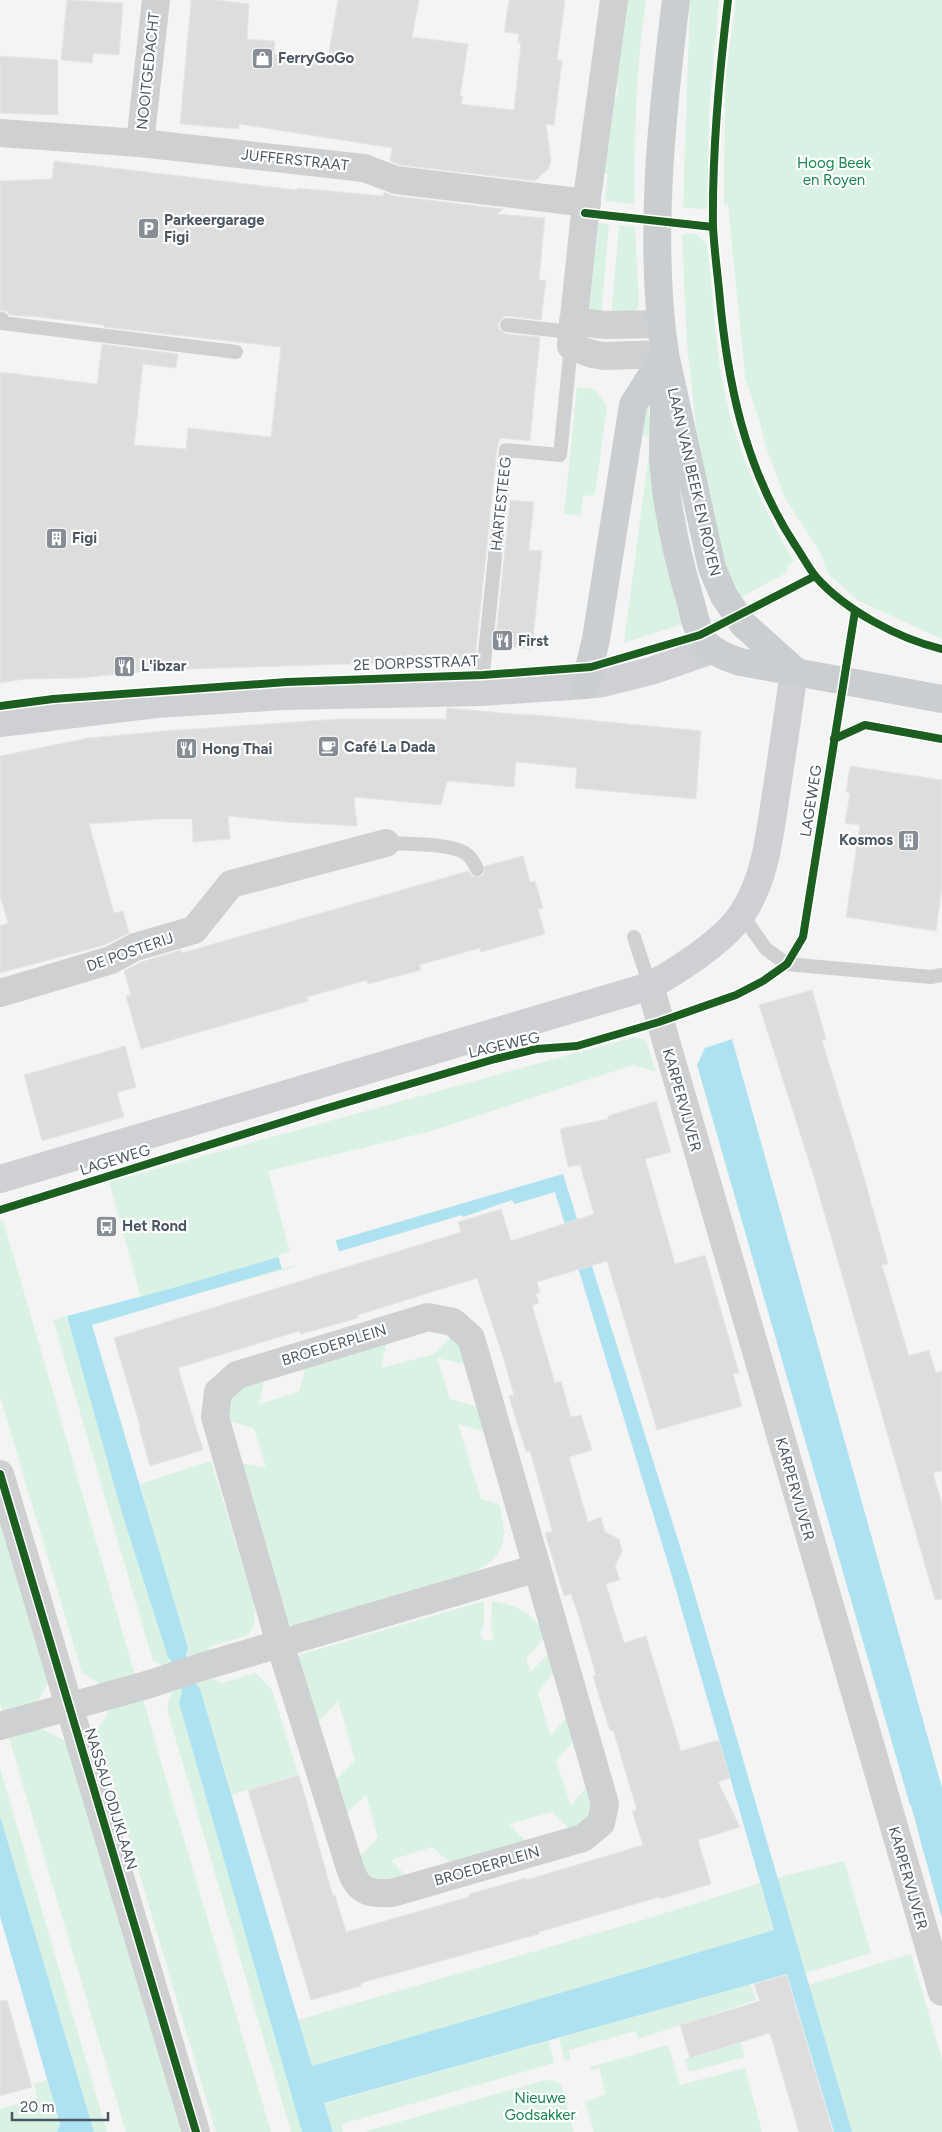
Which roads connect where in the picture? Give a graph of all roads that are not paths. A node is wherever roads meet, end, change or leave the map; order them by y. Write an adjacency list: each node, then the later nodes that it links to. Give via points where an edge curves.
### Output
1 (156, 0): 5 (street, NOOITGEDACHT)
2 (614, 0): 6 (street)
3 (676, 0): 8 (main road, LAAN VAN BEEK EN ROYEN, via 668,60 657,221)
4 (0, 133): 5 (street, JUFFERSTRAAT)
5 (140, 143): 6 (street, JUFFERSTRAAT, via 364,168 396,180)
6 (587, 202): 10 (street)
7 (2, 319): 11 (lane, via 2,323)
8 (660, 324): 10 (street, via 606,325); 12 (main road, LAAN VAN BEEK EN ROYEN)
9 (507, 325): 10 (lane)
10 (572, 333): 12 (street, via 592,354); 16 (lane, HARTESTEEG, via 560,455 506,450)
11 (236, 352)
12 (664, 354): 13 (main road, LAAN VAN BEEK EN ROYEN, via 663,456 667,494 700,635); 14 (main road, LAAN VAN BEEK EN ROYEN, via 712,568 724,596 743,624); 15 (main road, via 632,406)
13 (712, 650): 14 (main road, via 741,662); 15 (main road, 2E DORPSSTRAAT, via 652,671)
14 (794, 670): 17 (main road); 21 (main road, LAGEWEG, via 767,852)
15 (586, 685): 16 (main road, 2E DORPSSTRAAT)
16 (481, 692): 18 (main road, 2E DORPSSTRAAT, via 284,696 156,704)
17 (942, 699)
18 (0, 723)
19 (386, 843): 20 (lane, via 454,847 466,853); 25 (street, DE POSTERIJ, via 230,884 194,930 135,947 111,960)
20 (477, 869)
21 (742, 914): 23 (lane, via 766,949 787,964 931,977); 24 (main road, LAGEWEG, via 716,941 677,971)
22 (634, 937): 24 (lane)
23 (942, 975)
24 (650, 986): 26 (main road, LAGEWEG); 32 (street, KARPERVIJVER)
25 (0, 993)
26 (0, 1179)
27 (0, 1474): 30 (street, NASSAU ODIJKLAAN)
28 (537, 1568): 29 (street); 29 (street, BROEDERPLEIN, via 471,1338 453,1322 428,1317 237,1375 218,1392 215,1417); 29 (street, BROEDERPLEIN, via 605,1804 601,1823 583,1838 392,1893 374,1894 364,1890 354,1880)
29 (280, 1644): 30 (street)
30 (69, 1705): 31 (street); 33 (street, NASSAU ODIJKLAAN)
31 (0, 1726)
32 (942, 1992)
33 (196, 2132)

